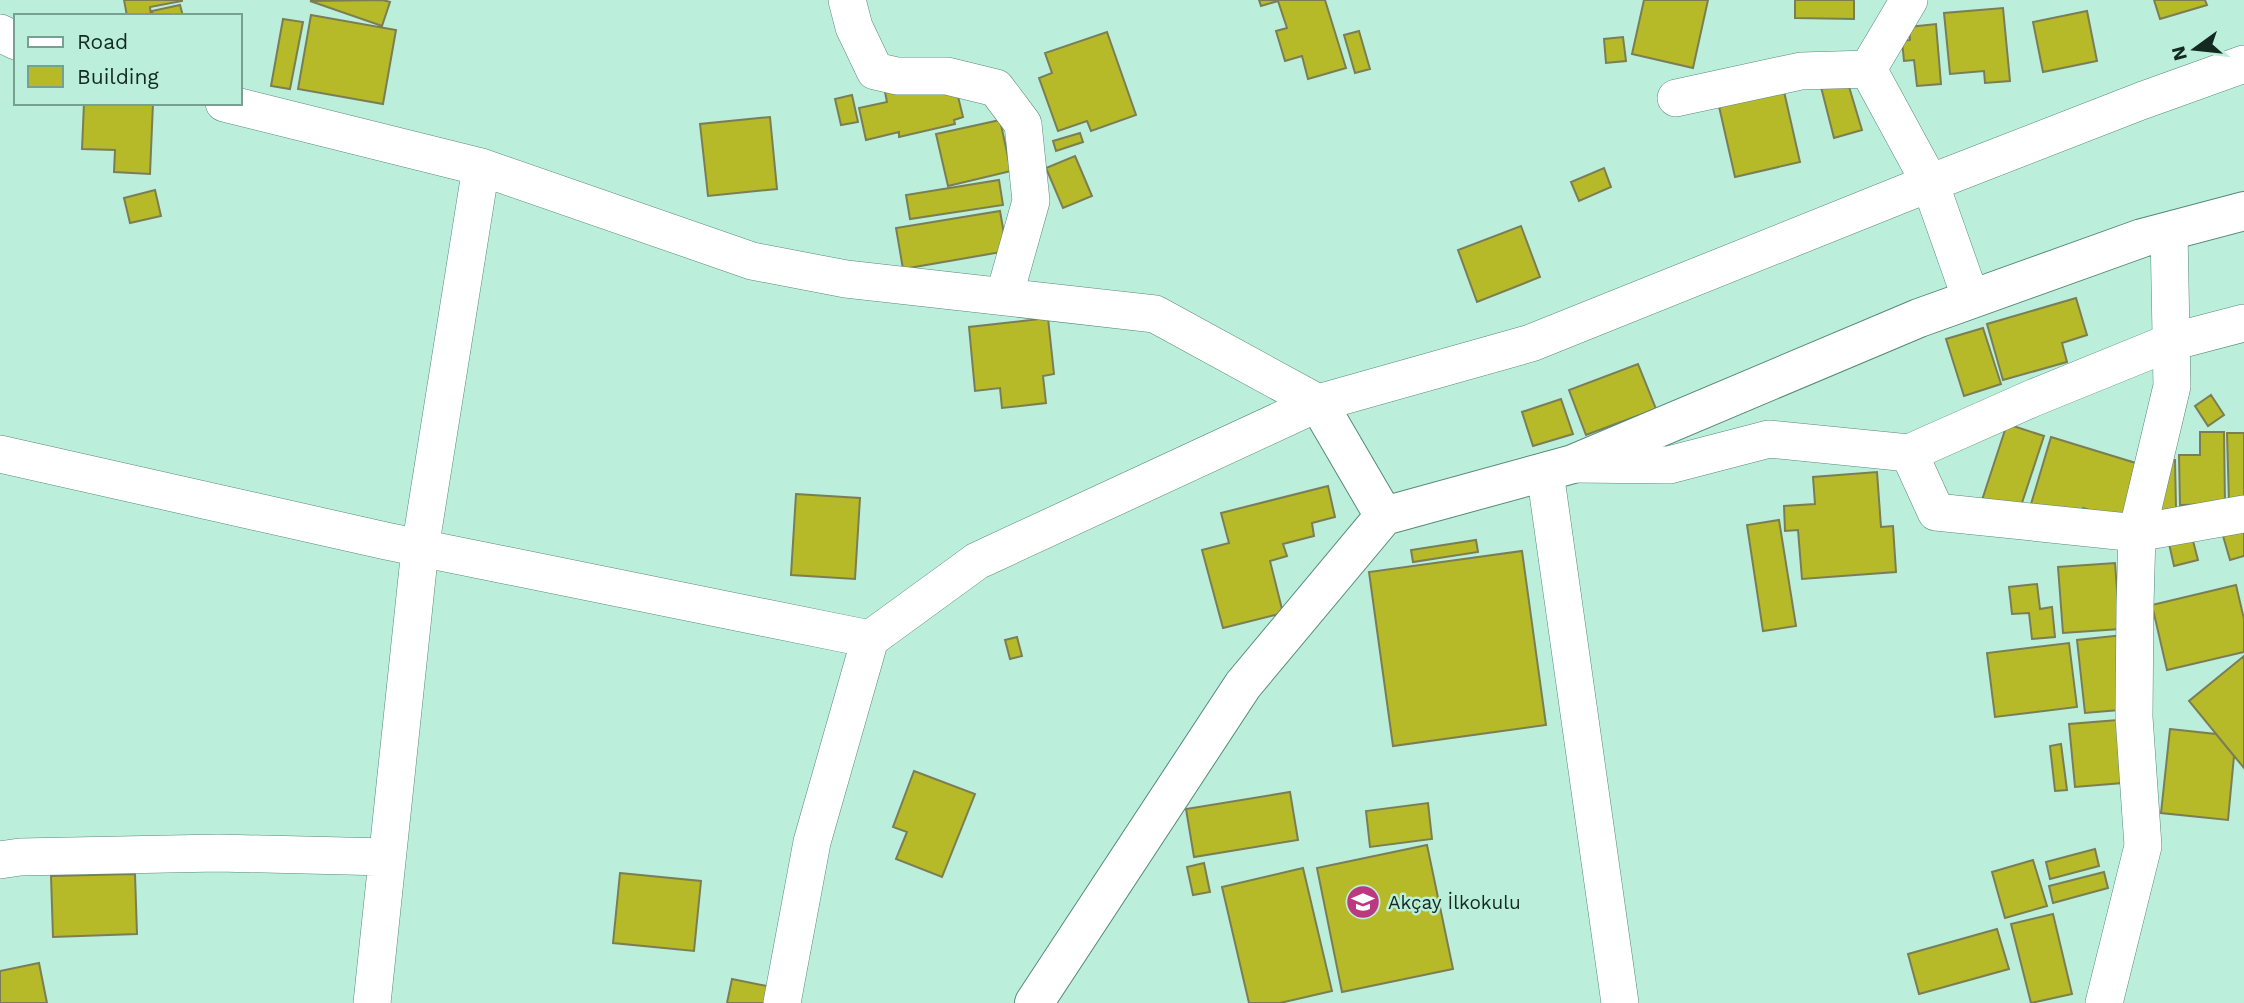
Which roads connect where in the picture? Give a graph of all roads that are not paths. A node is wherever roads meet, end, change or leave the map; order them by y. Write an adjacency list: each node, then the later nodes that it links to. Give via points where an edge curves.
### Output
1 (847, 0): 11 (street, via 875,71 897,76 947,75 996,88 1023,124 1031,201)
2 (1909, 0): 4 (street)
3 (2244, 64): 8 (street, via 2141,101)
4 (1868, 69): 5 (street, via 1801,71); 8 (street)
5 (1676, 98)
6 (231, 105): 7 (street)
7 (481, 167): 11 (street, via 752,261 846,279); 22 (street)
8 (1933, 190): 12 (street); 15 (street, via 1531,343)
9 (2244, 211): 10 (street)
10 (2169, 231): 12 (street); 14 (street)
11 (1004, 298): 15 (street, via 1155,314)
12 (1971, 299): 18 (street)
13 (2244, 323): 14 (street)
14 (2171, 342): 16 (street); 21 (street, via 2172,386)
15 (1318, 403): 20 (street); 23 (street, via 976,561)
16 (1909, 453): 18 (street, via 1769,439 1669,466); 21 (street, via 1936,512)
17 (0, 454): 22 (street)
18 (1559, 468): 20 (street); 29 (street)
19 (2244, 514): 21 (street)
20 (1384, 516): 28 (street, via 1242,685)
21 (2137, 533): 30 (street, via 2134,717 2143,846)
22 (420, 549): 23 (street); 24 (street)
23 (870, 639): 27 (street, via 811,842)
24 (387, 857): 25 (street, via 218,853); 26 (street)
25 (0, 860)
26 (372, 1003)
27 (782, 1003)
28 (1034, 1003)
29 (1620, 1003)
30 (2105, 1003)

